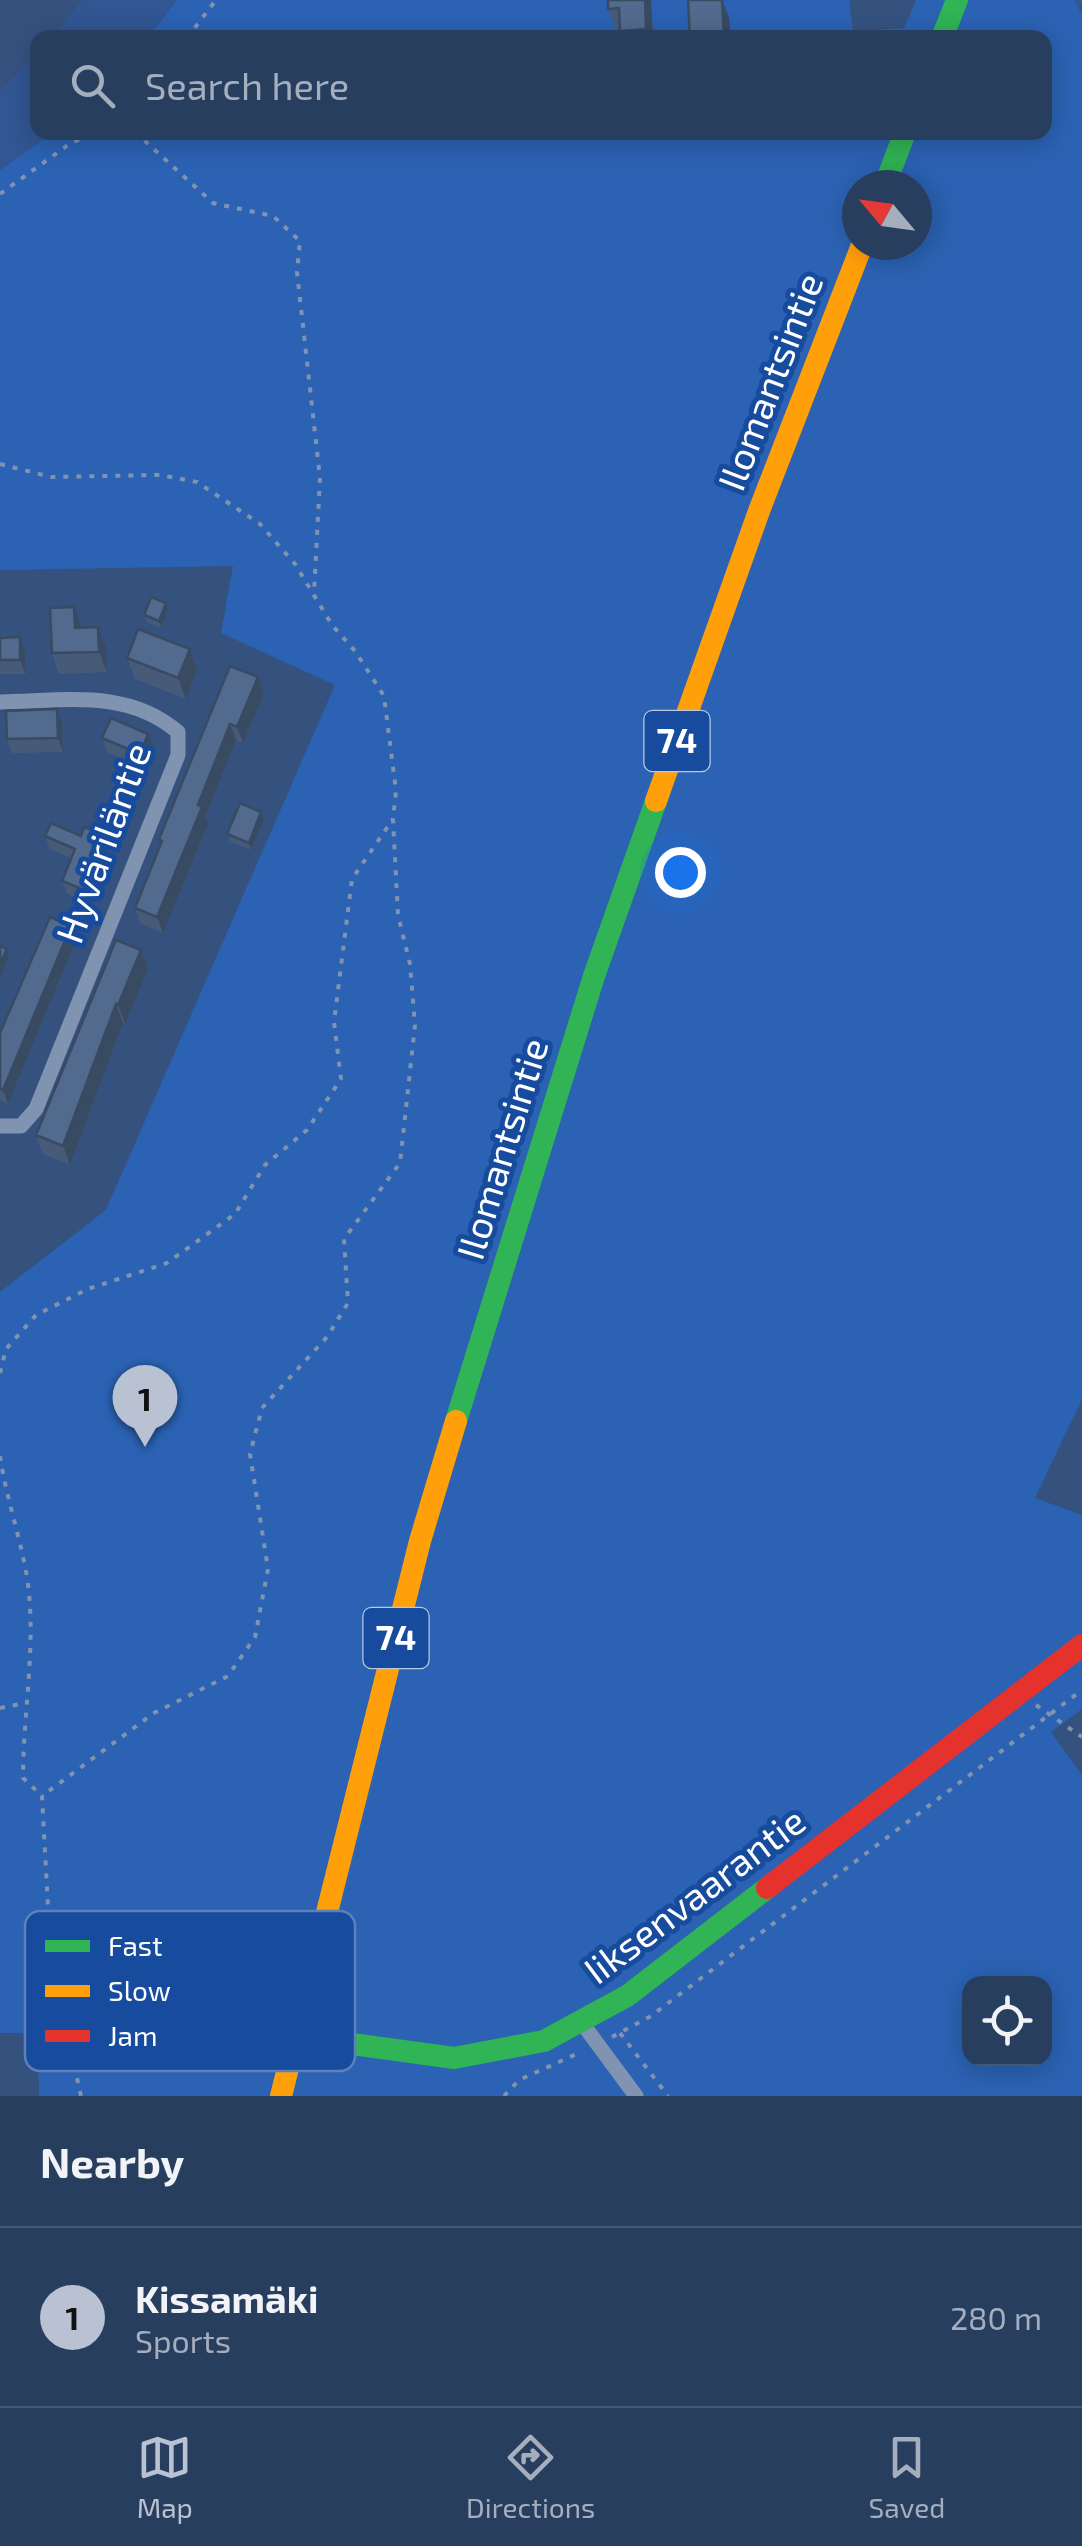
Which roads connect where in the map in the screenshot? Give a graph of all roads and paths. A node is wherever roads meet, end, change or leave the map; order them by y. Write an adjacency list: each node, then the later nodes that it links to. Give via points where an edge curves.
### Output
1 (216, 0): 3 (path)
2 (957, 0): 4 (main road)
3 (193, 30)
4 (945, 30)
5 (78, 140): 9 (path)
6 (146, 140): 12 (path, via 213,203 272,216 300,241 297,272 320,478)
7 (902, 140): 8 (main road)
8 (891, 170)
9 (0, 194)
10 (856, 260): 27 (main road, Ilomantsintie / 74, via 752,530 594,976 420,1541)
11 (0, 464): 12 (path, via 51,477 160,474 197,482 260,524)
12 (314, 594): 14 (path, via 384,696 396,790)
13 (0, 702): 15 (street, Hyväriläntie, via 116,700 158,715 178,732 178,755 36,1109 21,1126)
14 (393, 818): 16 (path, via 352,878 334,1022 341,1079 306,1130 265,1165 234,1214 167,1263 36,1315 6,1349); 25 (path, via 398,914 415,1025 400,1164 344,1239 348,1303 327,1337 262,1408 250,1454 268,1568 255,1637 228,1676 154,1714)
15 (0, 1126)
16 (0, 1373)
17 (0, 1456): 21 (path, via 27,1577)
18 (1082, 1645): 20 (main road, Iiksenvaarantie)
19 (1082, 1690): 23 (path)
20 (1021, 1692): 23 (path); 28 (main road, Iiksenvaarantie)
21 (26, 1703): 22 (path); 25 (path, via 23,1778)
22 (0, 1708)
23 (1048, 1714): 24 (path); 29 (path)
24 (1082, 1738)
25 (42, 1796): 26 (path)
26 (48, 1911)
27 (327, 1911)
28 (582, 2024): 30 (main road, Iiksenvaarantie, via 544,2041 454,2058); 31 (street)
29 (620, 2033): 31 (path); 38 (path)
30 (355, 2044)
31 (598, 2044): 36 (path, via 519,2080); 37 (street)
32 (75, 2071): 34 (path)
33 (287, 2071): 35 (main road, Ilomantsintie / 74)
34 (81, 2096)
35 (281, 2096)
36 (504, 2096)
37 (636, 2096)
38 (668, 2096)

